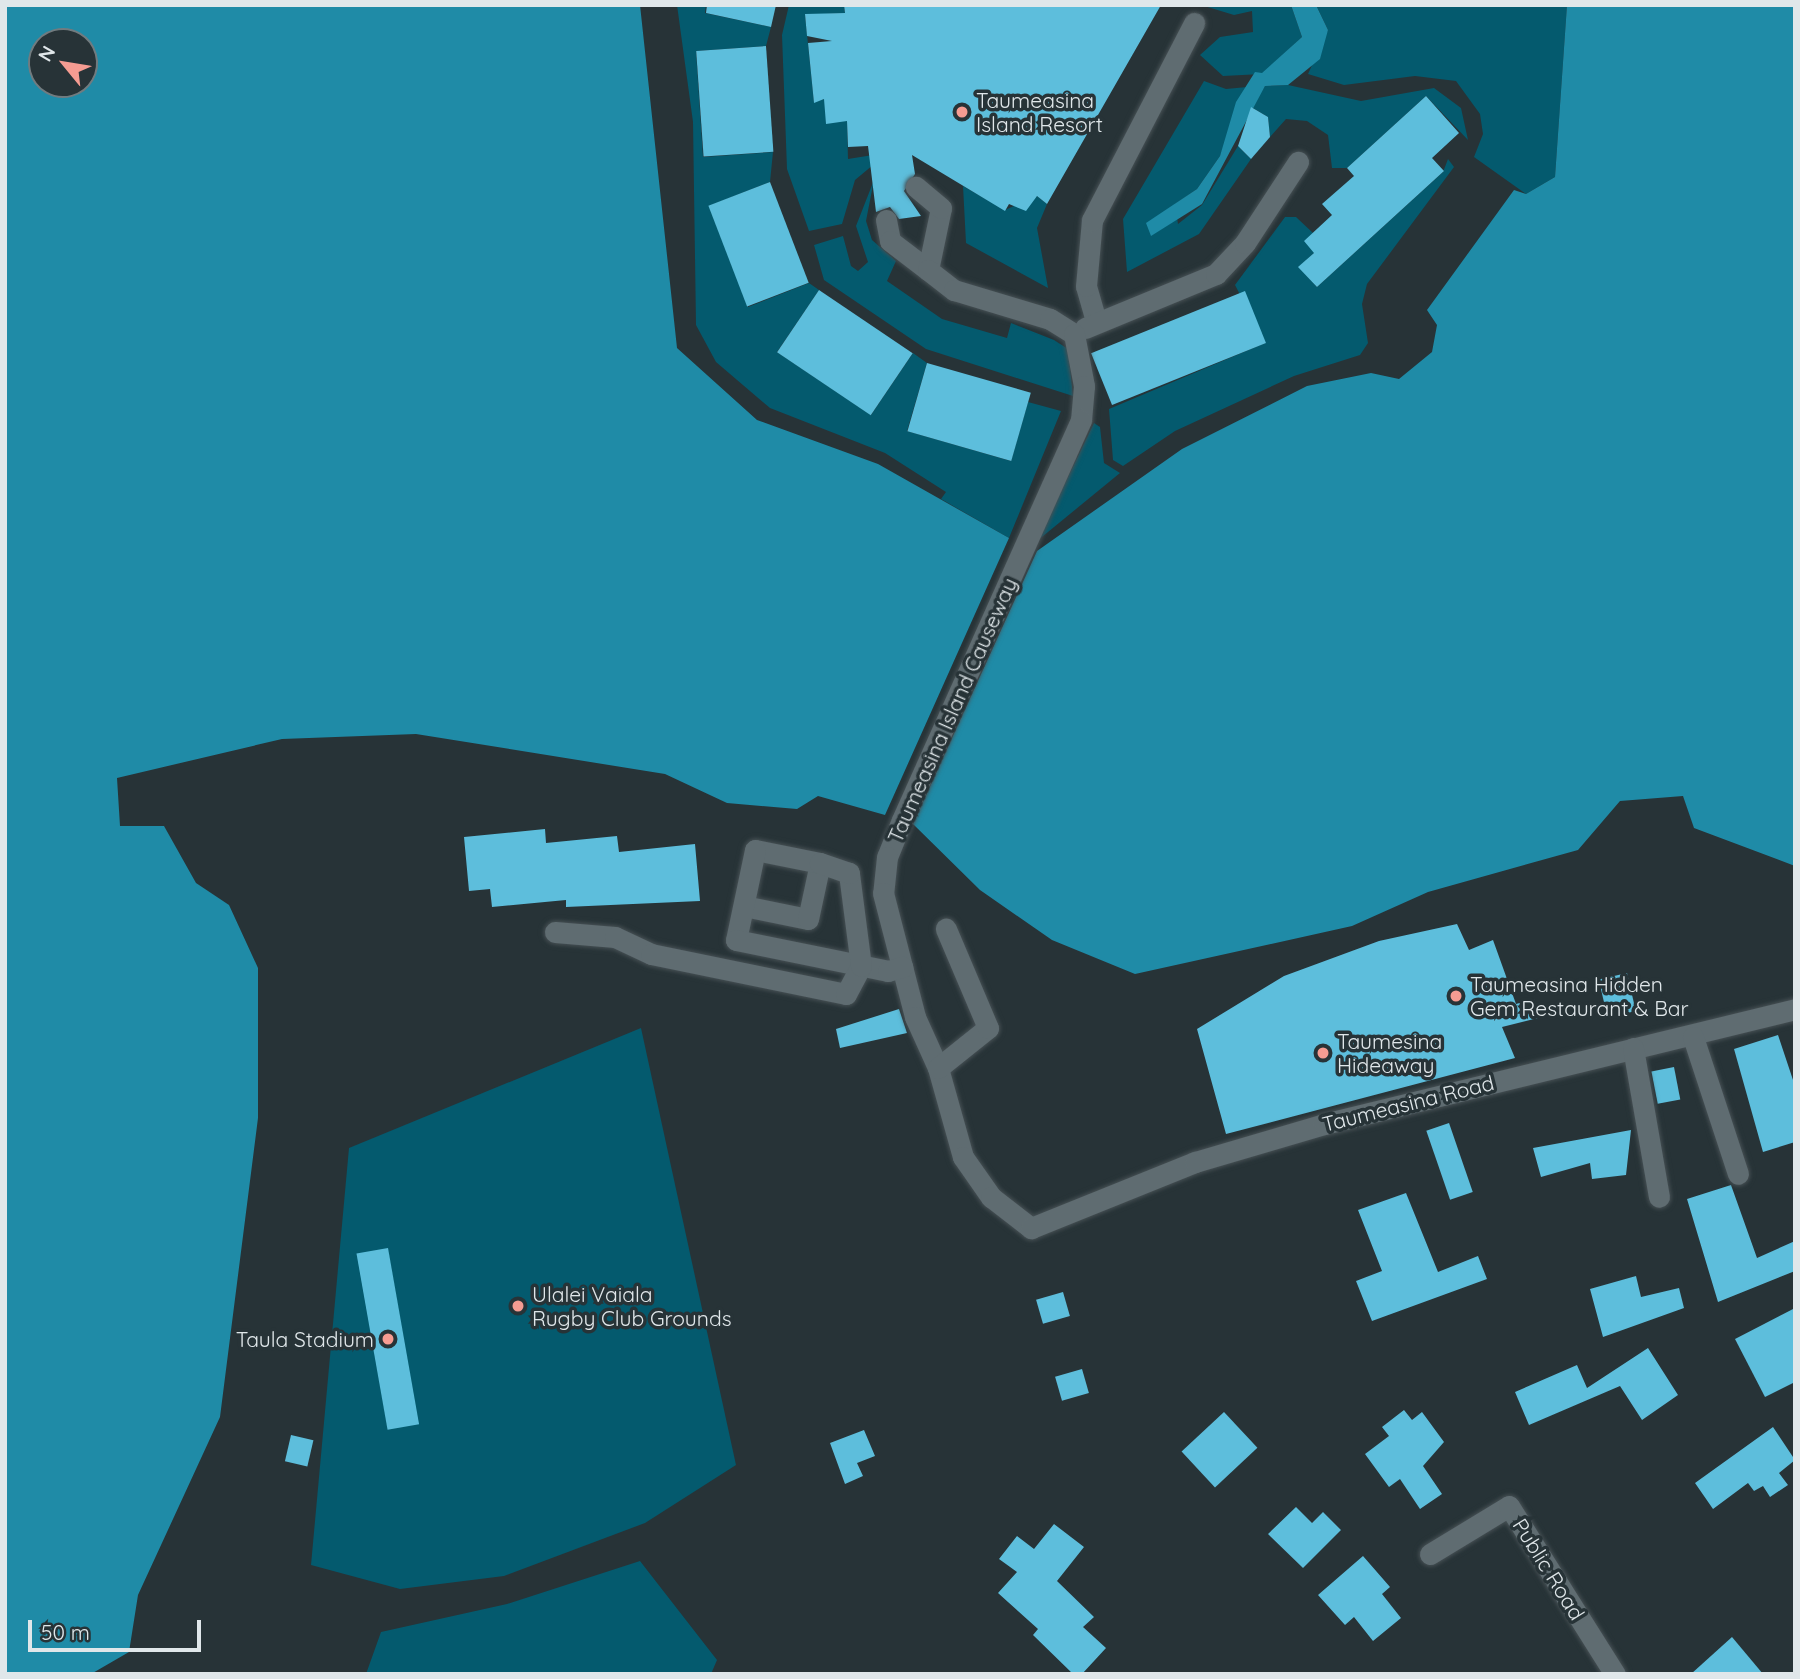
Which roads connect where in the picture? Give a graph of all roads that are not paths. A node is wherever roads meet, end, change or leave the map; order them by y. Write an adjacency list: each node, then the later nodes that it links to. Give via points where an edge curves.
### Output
1 (1194, 23): 6 (street, via 1092,220 1086,286)
2 (1298, 162): 6 (street, via 1259,225 1216,274)
3 (916, 187): 5 (street, via 941,208)
4 (886, 220): 5 (street, via 890,241)
5 (928, 270): 7 (street, via 954,290 1050,319)
6 (1096, 321): 7 (street)
7 (1074, 334): 13 (street, Taumeasina Island Causeway, via 1084,386 1081,420 887,857 883,893)
8 (820, 863): 9 (street, via 808,919); 9 (street, via 755,850); 12 (street, via 849,873)
9 (744, 906): 12 (street, via 736,940)
10 (946, 929): 17 (street, via 988,1028)
11 (555, 932): 12 (street, via 615,937 651,954 846,994)
12 (861, 966): 13 (street)
13 (902, 967): 17 (street, Taumeasina Island Causeway)
14 (1795, 1009): 15 (street, Taumeasina Road)
15 (1693, 1037): 16 (street, Taumeasina Road); 18 (street)
16 (1633, 1048): 19 (street); 20 (street, Taumeasina Road, via 1195,1162)
17 (938, 1068): 20 (street, Taumeasina Island Causeway, via 974,1181)
18 (1738, 1174)
19 (1659, 1197)
20 (1031, 1228)
21 (1430, 1554): 22 (street, Public Road, via 1510,1506)
22 (1615, 1674)

